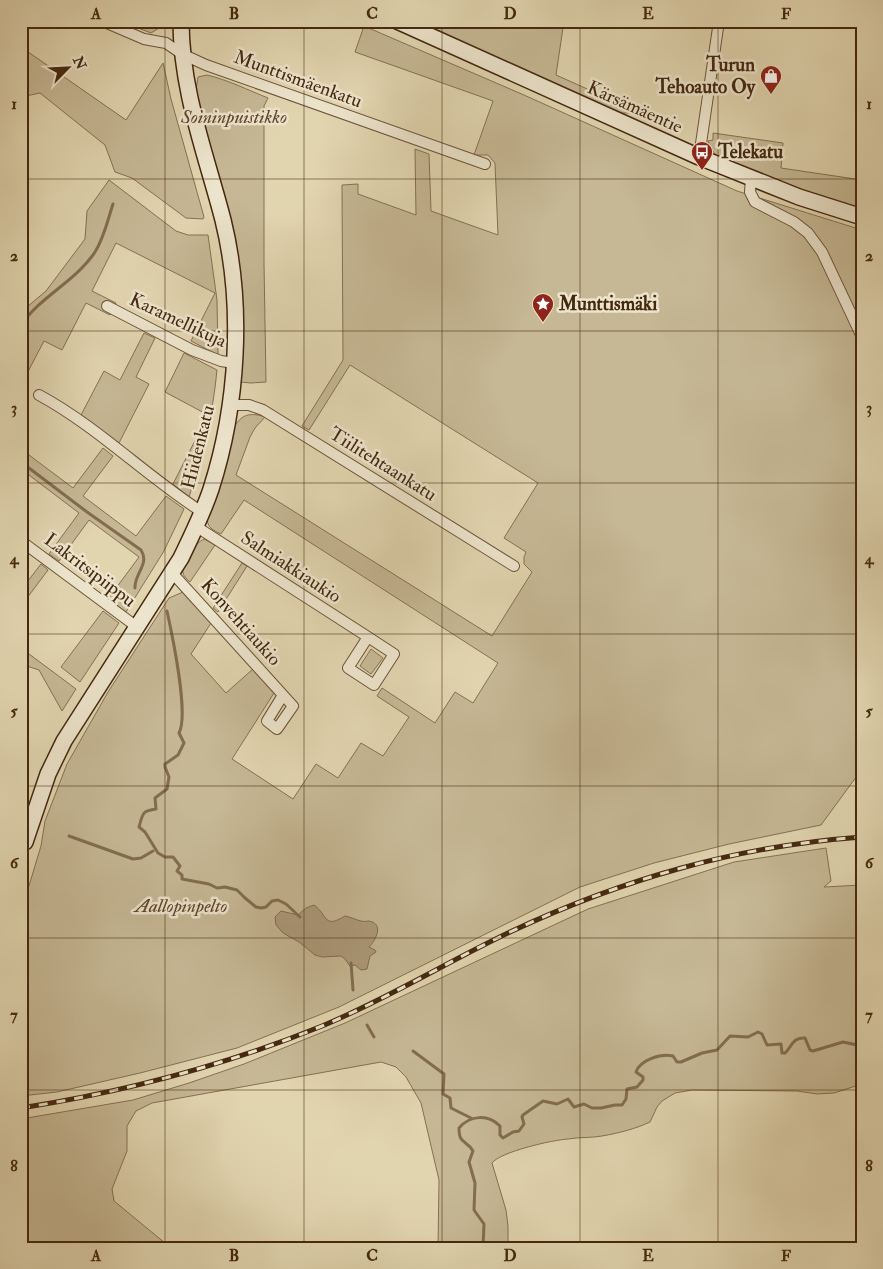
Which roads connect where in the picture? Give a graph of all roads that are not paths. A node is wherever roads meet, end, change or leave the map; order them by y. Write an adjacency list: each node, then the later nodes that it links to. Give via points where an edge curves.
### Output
1 (102, 21): 5 (street, Munttismäenkatu, via 144,39 166,43)
2 (181, 21): 5 (street, Hiidenkatu)
3 (397, 21): 6 (street, Kärsämäentie)
4 (719, 21): 6 (street)
5 (182, 54): 7 (street, Munttismäenkatu); 12 (street, Hiidenkatu, via 194,121 223,222 232,270 236,316)
6 (699, 157): 8 (street, Kärsämäentie)
7 (485, 164)
8 (751, 178): 9 (street, Kärsämäentie); 11 (street, via 750,192 755,202 794,222 808,233 822,252)
9 (862, 217)
10 (108, 306): 12 (street, Karamellikuja, via 192,350)
11 (862, 337)
12 (234, 363): 14 (street, Hiidenkatu)
13 (39, 395): 15 (street)
14 (230, 405): 15 (street, Hiidenkatu, via 220,458); 18 (street, Tiilitehtaankatu, via 249,405 263,410)
15 (202, 512): 16 (street, Hiidenkatu)
16 (196, 526): 19 (street, Hiidenkatu); 21 (street, Salmiakkiaukio)
17 (21, 541): 20 (street, Lakritsipiippu)
18 (514, 566)
19 (172, 572): 20 (street, Hiidenkatu); 22 (street, Konvehtiaukio)
20 (137, 627): 23 (street, Hiidenkatu, via 64,740)
21 (368, 637): 21 (street, Salmiakkiaukio, via 394,654 374,685 348,668)
22 (283, 695)
23 (23, 841)

